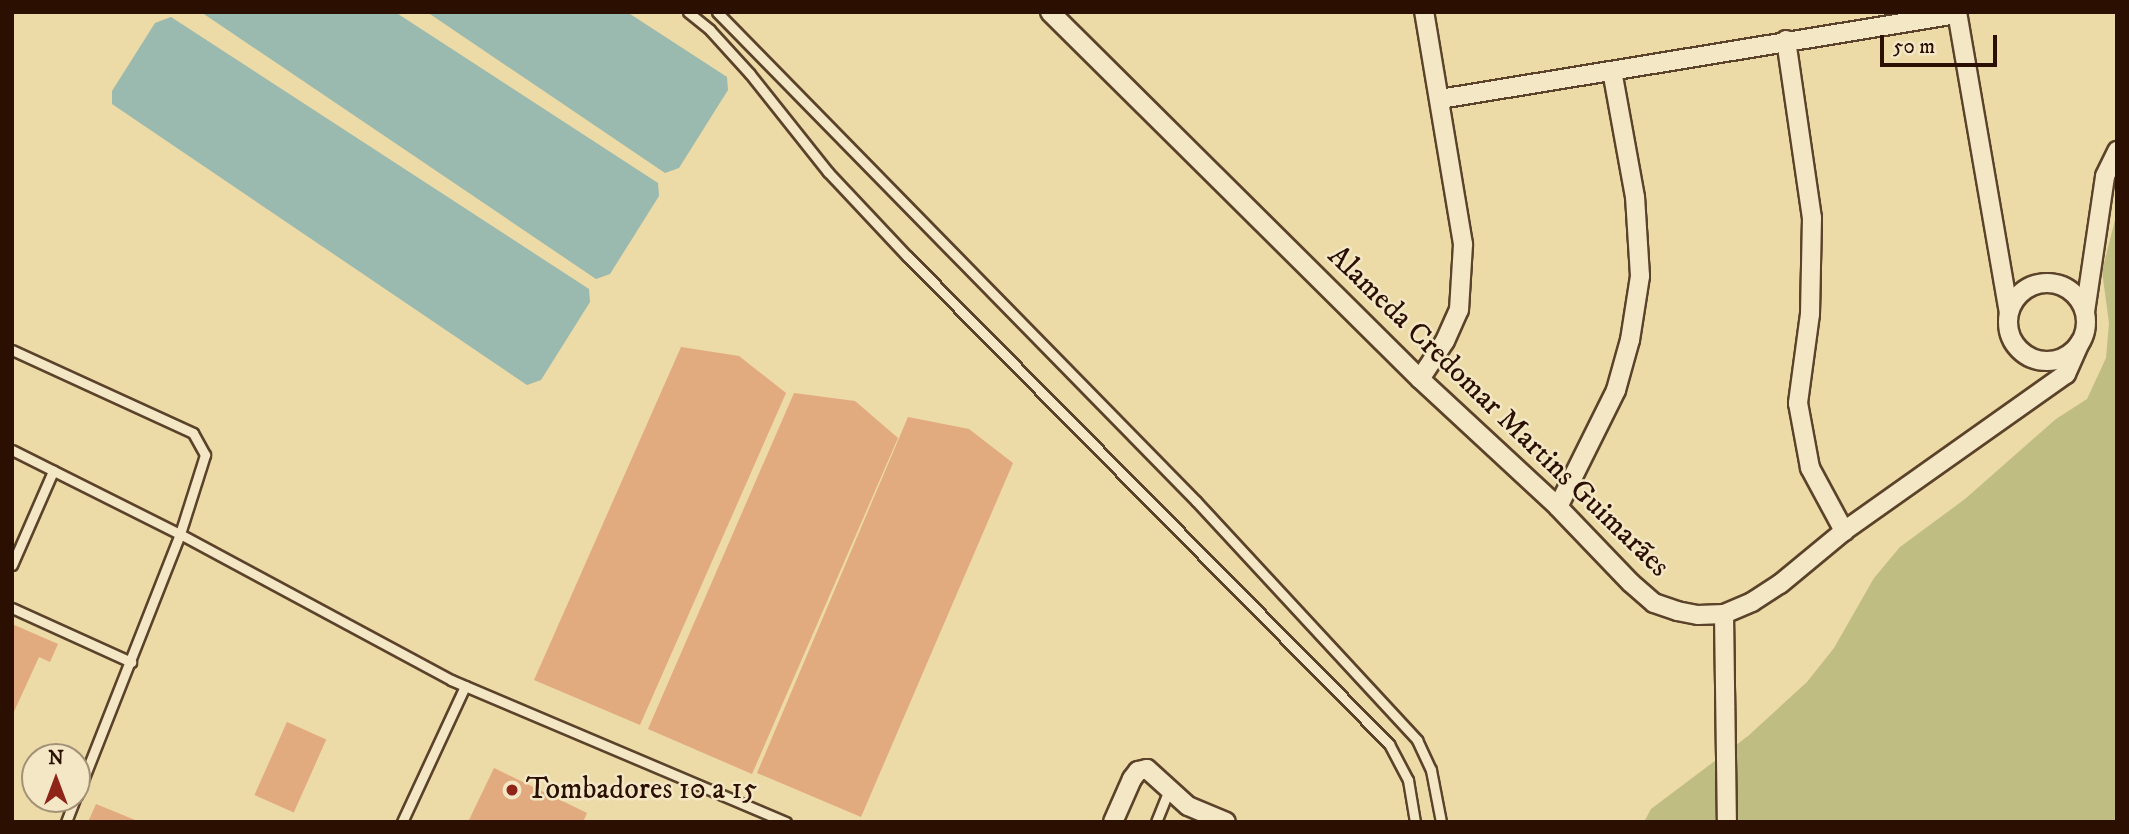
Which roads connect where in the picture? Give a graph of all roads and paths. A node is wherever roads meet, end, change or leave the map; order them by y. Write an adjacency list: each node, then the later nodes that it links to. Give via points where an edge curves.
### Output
1 (688, 12): 32 (lane, via 750,74 828,172 898,246 1388,744 1408,780)
2 (717, 12): 33 (lane, via 1196,501 1409,731 1431,770)
3 (1050, 12): 14 (street, Alameda Credomar Martins Guimarães)
4 (1424, 12): 8 (street)
5 (1957, 13): 6 (street); 10 (street)
6 (1786, 40): 7 (street); 18 (street, via 1812,218 1811,314 1798,403 1810,468)
7 (1612, 71): 8 (street); 17 (street, via 1635,197 1640,276 1616,390)
8 (1440, 99): 14 (street, via 1463,244 1459,310)
9 (2117, 151): 11 (street, via 2105,176)
10 (2009, 312): 11 (street, via 2023,291 2047,283 2071,291); 12 (street, via 2011,337 2028,356 2054,360)
11 (2085, 312): 12 (street, via 2087,325)
12 (2080, 343): 18 (street, Alameda Credomar Martins Guimarães, via 2066,374)
13 (12, 350): 19 (lane, via 192,433 205,455)
14 (1420, 379): 17 (street, Alameda Credomar Martins Guimarães)
15 (12, 450): 16 (lane)
16 (53, 471): 19 (lane); 20 (lane)
17 (1558, 507): 22 (street, Alameda Credomar Martins Guimarães, via 1654,603 1698,615)
18 (1844, 531): 22 (street, Alameda Credomar Martins Guimarães, via 1780,584)
19 (180, 534): 23 (lane); 24 (lane)
20 (12, 565)
21 (12, 608): 23 (lane)
22 (1724, 614): 34 (street)
23 (131, 662): 25 (lane)
24 (465, 685): 27 (lane); 28 (lane)
25 (91, 760)
26 (1169, 790): 29 (street, via 1147,769 1138,771); 30 (lane); 31 (street, via 1188,806)
27 (402, 822)
28 (786, 822)
29 (1113, 822)
30 (1156, 822)
31 (1226, 822)
32 (1415, 822)
33 (1441, 822)
34 (1727, 822)

